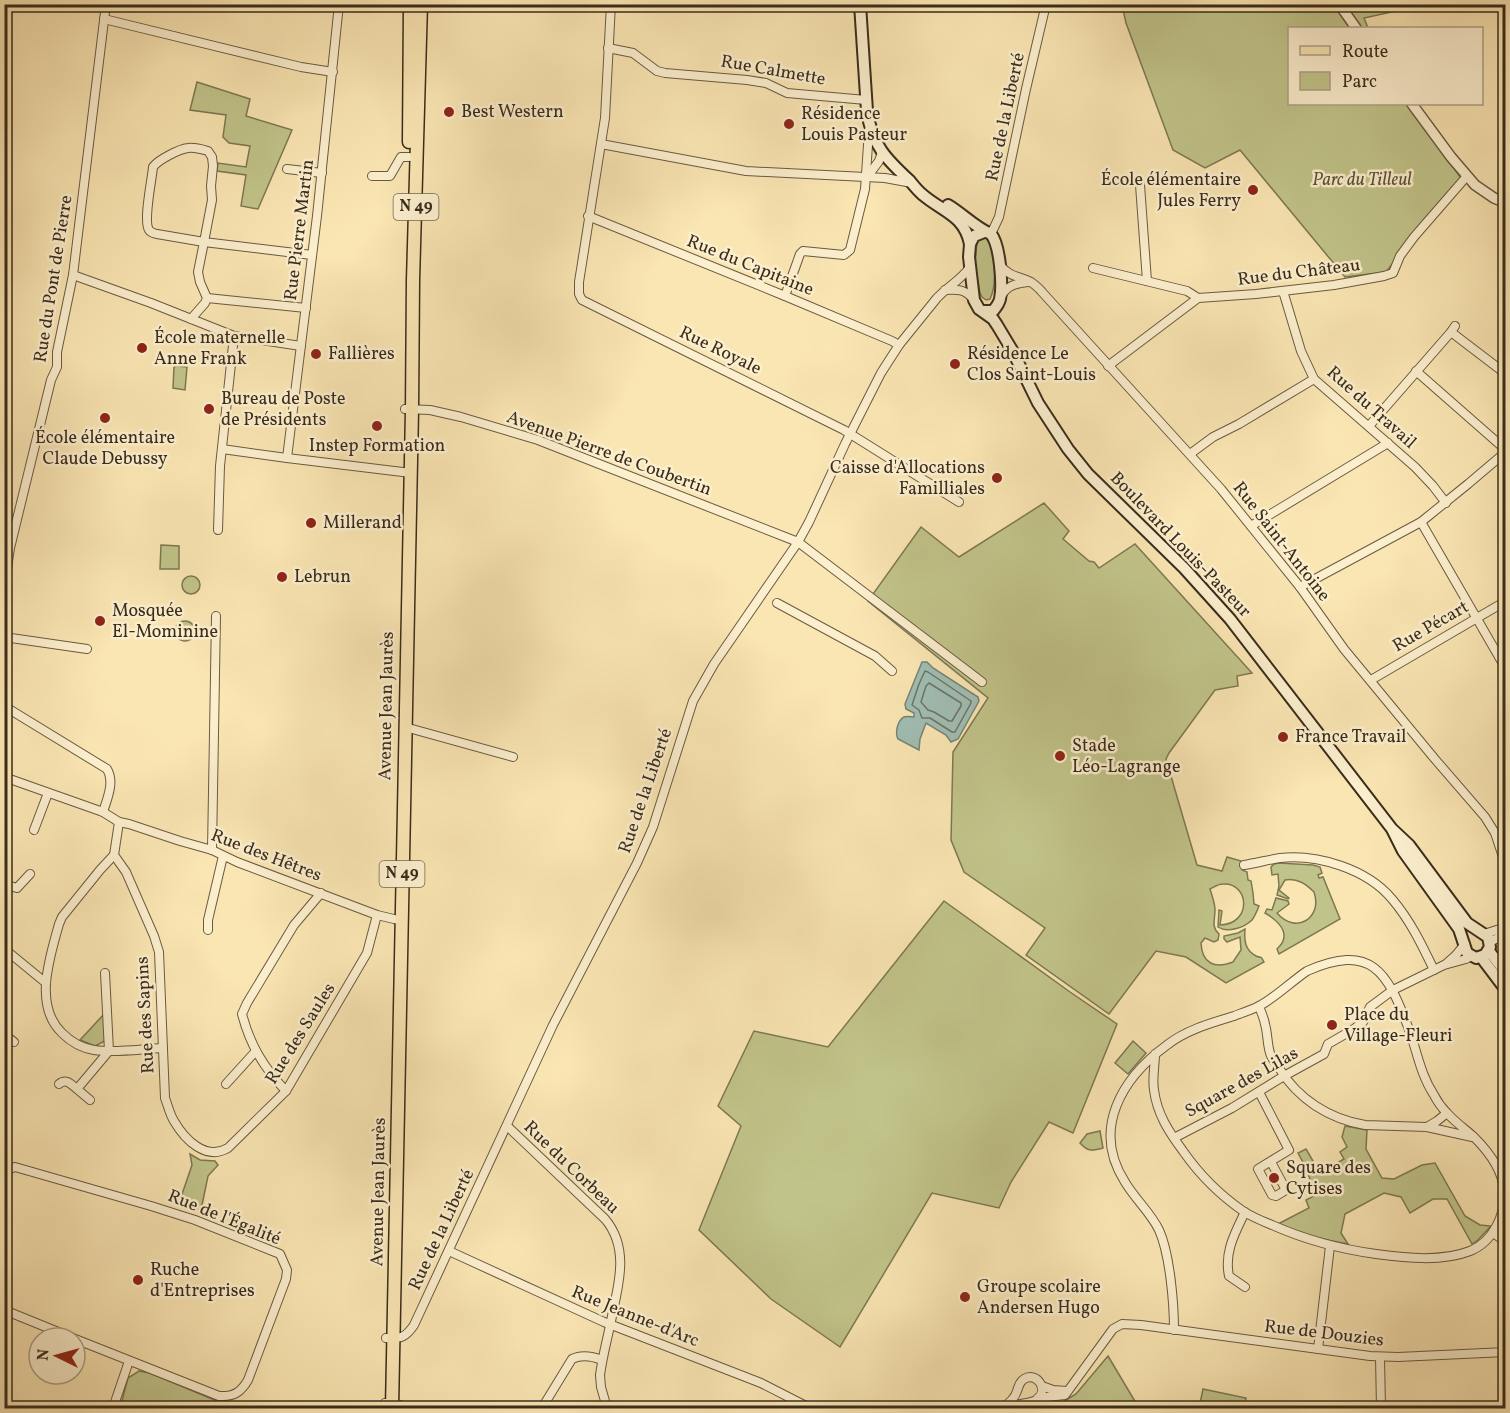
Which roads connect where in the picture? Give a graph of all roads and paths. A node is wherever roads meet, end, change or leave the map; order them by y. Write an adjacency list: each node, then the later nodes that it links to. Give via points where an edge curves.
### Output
1 (106, 4): 9 (street, Rue du Pont de Pierre)
2 (339, 4): 12 (street, Rue Pierre Martin)
3 (410, 4): 18 (main road, Avenue Jean Jaurès / N 49)
4 (422, 4): 56 (main road, Avenue Jean Jaurès / N 49)
5 (611, 4): 11 (street)
6 (860, 4): 13 (main road)
7 (1046, 4): 28 (street, Rue de la Liberté, via 999,217)
8 (1339, 4): 10 (street)
9 (104, 19): 12 (street); 35 (street, Rue du Pont de Pierre)
10 (1355, 27)
11 (609, 48): 13 (street, Rue Calmette, via 633,53 665,73 747,80 766,83 787,93); 16 (street)
12 (333, 72): 20 (street, Rue Pierre Martin)
13 (866, 100): 15 (main road)
14 (1413, 105): 22 (street)
15 (870, 125): 17 (main road); 23 (street)
16 (602, 144): 23 (street, via 746,171); 27 (street)
17 (882, 152): 23 (street); 24 (main road)
18 (409, 157): 21 (street, via 401,157 390,176); 56 (main road, Avenue Jean Jaurès / N 49)
19 (287, 169): 20 (street)
20 (322, 173): 31 (street, Rue Pierre Martin)
21 (372, 176)
22 (1467, 176): 26 (street); 39 (street, Rue du Château, via 1414,237 1393,273)
23 (867, 177): 24 (street); 40 (street, via 847,253 803,251)
24 (912, 183): 28 (main road); 30 (main road, via 922,195 957,219)
25 (1140, 185): 36 (street)
26 (1506, 203)
27 (588, 216): 40 (street, Rue du Capitaine); 58 (street, Rue Royale, via 579,294 582,300)
28 (988, 233): 30 (main road, via 974,236); 32 (main road, via 997,244)
29 (204, 242): 29 (street, via 151,232 146,219 153,167 185,148 199,148 212,157 212,200); 31 (street); 41 (street, via 198,272)
30 (970, 244): 33 (main road)
31 (312, 255): 45 (street, Rue Pierre Martin)
32 (1000, 265): 37 (street, Rue Saint-Antoine, via 1012,276); 44 (main road)
33 (970, 267): 38 (street, Rue de la Liberté); 43 (main road)
34 (1093, 268): 36 (street)
35 (73, 275): 47 (street); 71 (street, Rue du Pont de Pierre, via 57,367 10,548)
36 (1147, 281): 42 (street, via 1187,291)
37 (1030, 282): 44 (street, via 1008,287); 52 (street, Rue Saint-Antoine)
38 (944, 290): 43 (street, via 960,289); 49 (street, Rue de la Liberté)
39 (1283, 291): 42 (street, Rue du Château); 55 (street, Rue du Travail)
40 (785, 296): 49 (street, Rue du Capitaine)
41 (207, 298): 45 (street); 47 (street)
42 (1198, 298): 52 (street)
43 (974, 300): 46 (main road, Boulevard Louis-Pasteur)
44 (1000, 301): 46 (main road, via 993,311); 51 (main road, via 1000,314)
45 (306, 308): 50 (street, Rue Pierre Martin)
46 (983, 311): 51 (main road, Boulevard Louis-Pasteur, via 993,319)
47 (191, 319): 48 (street)
48 (234, 336): 50 (street); 60 (street)
49 (899, 345): 58 (street, Rue de la Liberté)
50 (301, 346): 63 (street, Rue Pierre Martin)
51 (1012, 350): 91 (main road, Boulevard Louis-Pasteur, via 1038,403 1068,449 1230,619)
52 (1108, 366): 62 (street, Rue Saint-Antoine)
53 (1416, 371): 54 (street, via 1453,329); 57 (street); 61 (street)
54 (1506, 374)
55 (1314, 379): 57 (street, Rue du Travail); 62 (street)
56 (409, 410): 64 (main road, Avenue Jean Jaurès / N 49); 70 (street, Avenue Pierre de Coubertin, via 461,417 538,441)
57 (1369, 426): 59 (street, Rue du Travail)
58 (851, 434): 65 (street, Rue Royale); 70 (street, Rue de la Liberté)
59 (1388, 443): 66 (street, Rue du Travail, via 1434,486); 68 (street)
60 (222, 449): 63 (street); 69 (street)
61 (1506, 451): 66 (street)
62 (1190, 454): 68 (street, Rue Saint-Antoine)
63 (286, 458): 64 (street)
64 (407, 472): 79 (main road, Avenue Jean Jaurès / N 49, via 399,582)
65 (959, 502)
66 (1446, 503): 67 (street)
67 (1421, 522): 72 (street); 76 (street)
68 (1251, 526): 72 (street, Rue Saint-Antoine)
69 (218, 530)
70 (798, 542): 83 (street, Avenue Pierre de Coubertin); 131 (street, Rue de la Liberté, via 693,701 650,836 553,1025)
71 (4, 588)
72 (1300, 588): 82 (street, Rue Saint-Antoine)
73 (1506, 600): 76 (street, Rue Pécart)
74 (777, 603): 81 (street, via 875,657)
75 (216, 616): 93 (street)
76 (1477, 618): 80 (street); 82 (street, Rue Pécart)
77 (4, 637): 78 (street)
78 (87, 649)
79 (402, 660): 85 (main road, Avenue Jean Jaurès / N 49); 102 (main road, Avenue Jean Jaurès / N 49)
80 (1506, 669)
81 (892, 671)
82 (1371, 680): 97 (street, Rue Saint-Antoine, via 1485,817)
83 (982, 682)
84 (4, 706): 89 (street, via 107,769 111,784)
85 (405, 727): 86 (street); 102 (main road, Avenue Jean Jaurès / N 49)
86 (513, 757)
87 (4, 777): 88 (street, Rue des Hêtres)
88 (48, 793): 89 (street, Rue des Hêtres); 92 (street)
89 (103, 812): 90 (street, Rue des Hêtres)
90 (119, 822): 93 (street, Rue des Hêtres); 94 (street)
91 (1392, 829): 105 (main road, Boulevard Louis-Pasteur); 106 (main road, via 1409,845)
92 (34, 830)
93 (212, 850): 95 (street, Rue des Hêtres)
94 (114, 855): 112 (street, via 59,924); 118 (street, Rue des Sapins, via 126,873 159,952)
95 (223, 856): 100 (street, Rue des Hêtres); 104 (street)
96 (1244, 865): 109 (street, via 1280,858 1311,859 1329,862 1374,882 1407,919)
97 (1506, 866)
98 (30, 874): 99 (street, via 17,888)
99 (4, 884)
100 (321, 893): 101 (street, Rue des Hêtres); 120 (street, via 294,925 242,1014)
101 (377, 915): 102 (street, Rue des Hêtres); 126 (street, Rue des Saules, via 367,953)
102 (398, 920): 149 (main road, Avenue Jean Jaurès / N 49)
103 (1506, 929): 106 (street, via 1501,936)
104 (208, 930)
105 (1465, 944): 106 (main road, Boulevard Louis-Pasteur, via 1467,953); 106 (main road, via 1470,934); 108 (street)
106 (1482, 945): 108 (street, via 1458,962); 111 (main road); 114 (main road)
107 (7, 951): 112 (street)
108 (1444, 965): 109 (street, Square des Lilas)
109 (1434, 970): 113 (street, Square des Lilas)
110 (105, 973): 119 (street)
111 (1506, 974)
112 (46, 983): 119 (street, via 47,1006 58,1030 79,1046)
113 (1393, 990): 115 (street, via 1376,968 1353,959 1340,960 1307,971); 122 (street, Square des Lilas, via 1370,1007 1363,1022 1328,1044 1324,1054); 129 (street, via 1421,1070)
114 (1506, 990)
115 (1259, 1006): 121 (street, via 1203,1026); 122 (street, via 1271,1056)
116 (4, 1034): 117 (street)
117 (14, 1042)
118 (163, 1048): 119 (street); 136 (street, Rue des Sapins, via 165,1098 173,1120 190,1142 203,1151)
119 (110, 1051): 125 (street)
120 (255, 1052): 124 (street); 126 (street)
121 (1155, 1054): 134 (street, via 1155,1098); 148 (street, via 1134,1076 1114,1109 1110,1140 1124,1180 1163,1240)
122 (1284, 1076): 127 (street, Square des Lilas); 132 (street, via 1311,1103 1329,1114 1365,1125)
123 (59, 1084): 125 (street, via 66,1080)
124 (226, 1084)
125 (77, 1089): 128 (street)
126 (286, 1091): 136 (street, Rue des Saules)
127 (1259, 1092): 134 (street, Square des Lilas); 137 (street, via 1290,1150)
128 (90, 1100)
129 (1447, 1113): 130 (street); 132 (street)
130 (1453, 1119): 133 (street); 135 (street)
131 (507, 1126): 143 (street, Rue de la Liberté); 146 (street, Rue du Corbeau, via 612,1229 621,1272)
132 (1427, 1127): 133 (street)
133 (1442, 1129): 135 (street)
134 (1174, 1138): 139 (street, via 1192,1164)
135 (1475, 1138): 140 (street, via 1492,1159 1504,1188 1505,1204)
136 (222, 1151)
137 (1271, 1162)
138 (4, 1171): 154 (street, Rue de l'Égalité, via 15,1167 152,1206 280,1254 287,1270 284,1287 248,1380 236,1395 219,1396)
139 (1245, 1212): 142 (street, via 1296,1236); 144 (street, via 1231,1242 1227,1265 1229,1276)
140 (1493, 1233): 141 (street); 142 (street, via 1472,1250 1429,1258)
141 (1506, 1242)
142 (1330, 1246): 151 (street)
143 (449, 1251): 146 (street, Rue Jeanne-d'Arc); 149 (street, Rue de la Liberté, via 414,1325 401,1338)
144 (1245, 1287)
145 (4, 1310): 147 (street, Rue de l'Égalité)
146 (611, 1325): 155 (street, Rue du Corbeau); 166 (street, Rue Jeanne-d'Arc, via 761,1383)
147 (44, 1326)
148 (1174, 1330): 151 (street, Rue de Douzies); 158 (street, Rue de Douzies, via 1122,1324 1113,1329)
149 (390, 1339): 161 (main road, Avenue Jean Jaurès / N 49)
150 (87, 1343): 154 (street, Rue de l'Égalité)
151 (1318, 1349): 153 (street, Rue de Douzies)
152 (1506, 1352): 153 (street, Rue de Douzies)
153 (1380, 1357): 168 (street)
154 (129, 1360): 162 (street)
155 (603, 1360): 164 (street, via 585,1356 572,1359); 165 (street, Rue du Corbeau, via 600,1387)
156 (1042, 1386): 157 (street, via 1036,1378 1028,1377 1021,1381); 158 (street); 159 (street)
157 (1018, 1390): 160 (street, via 1021,1398); 167 (street)
158 (1069, 1391): 159 (street, via 1065,1395)
159 (1038, 1398): 160 (street)
160 (1028, 1401): 167 (street)
161 (388, 1406): 163 (street)
162 (113, 1408)
163 (412, 1408)
164 (542, 1408)
165 (607, 1408)
166 (810, 1408)
167 (1003, 1408)
168 (1381, 1408)

